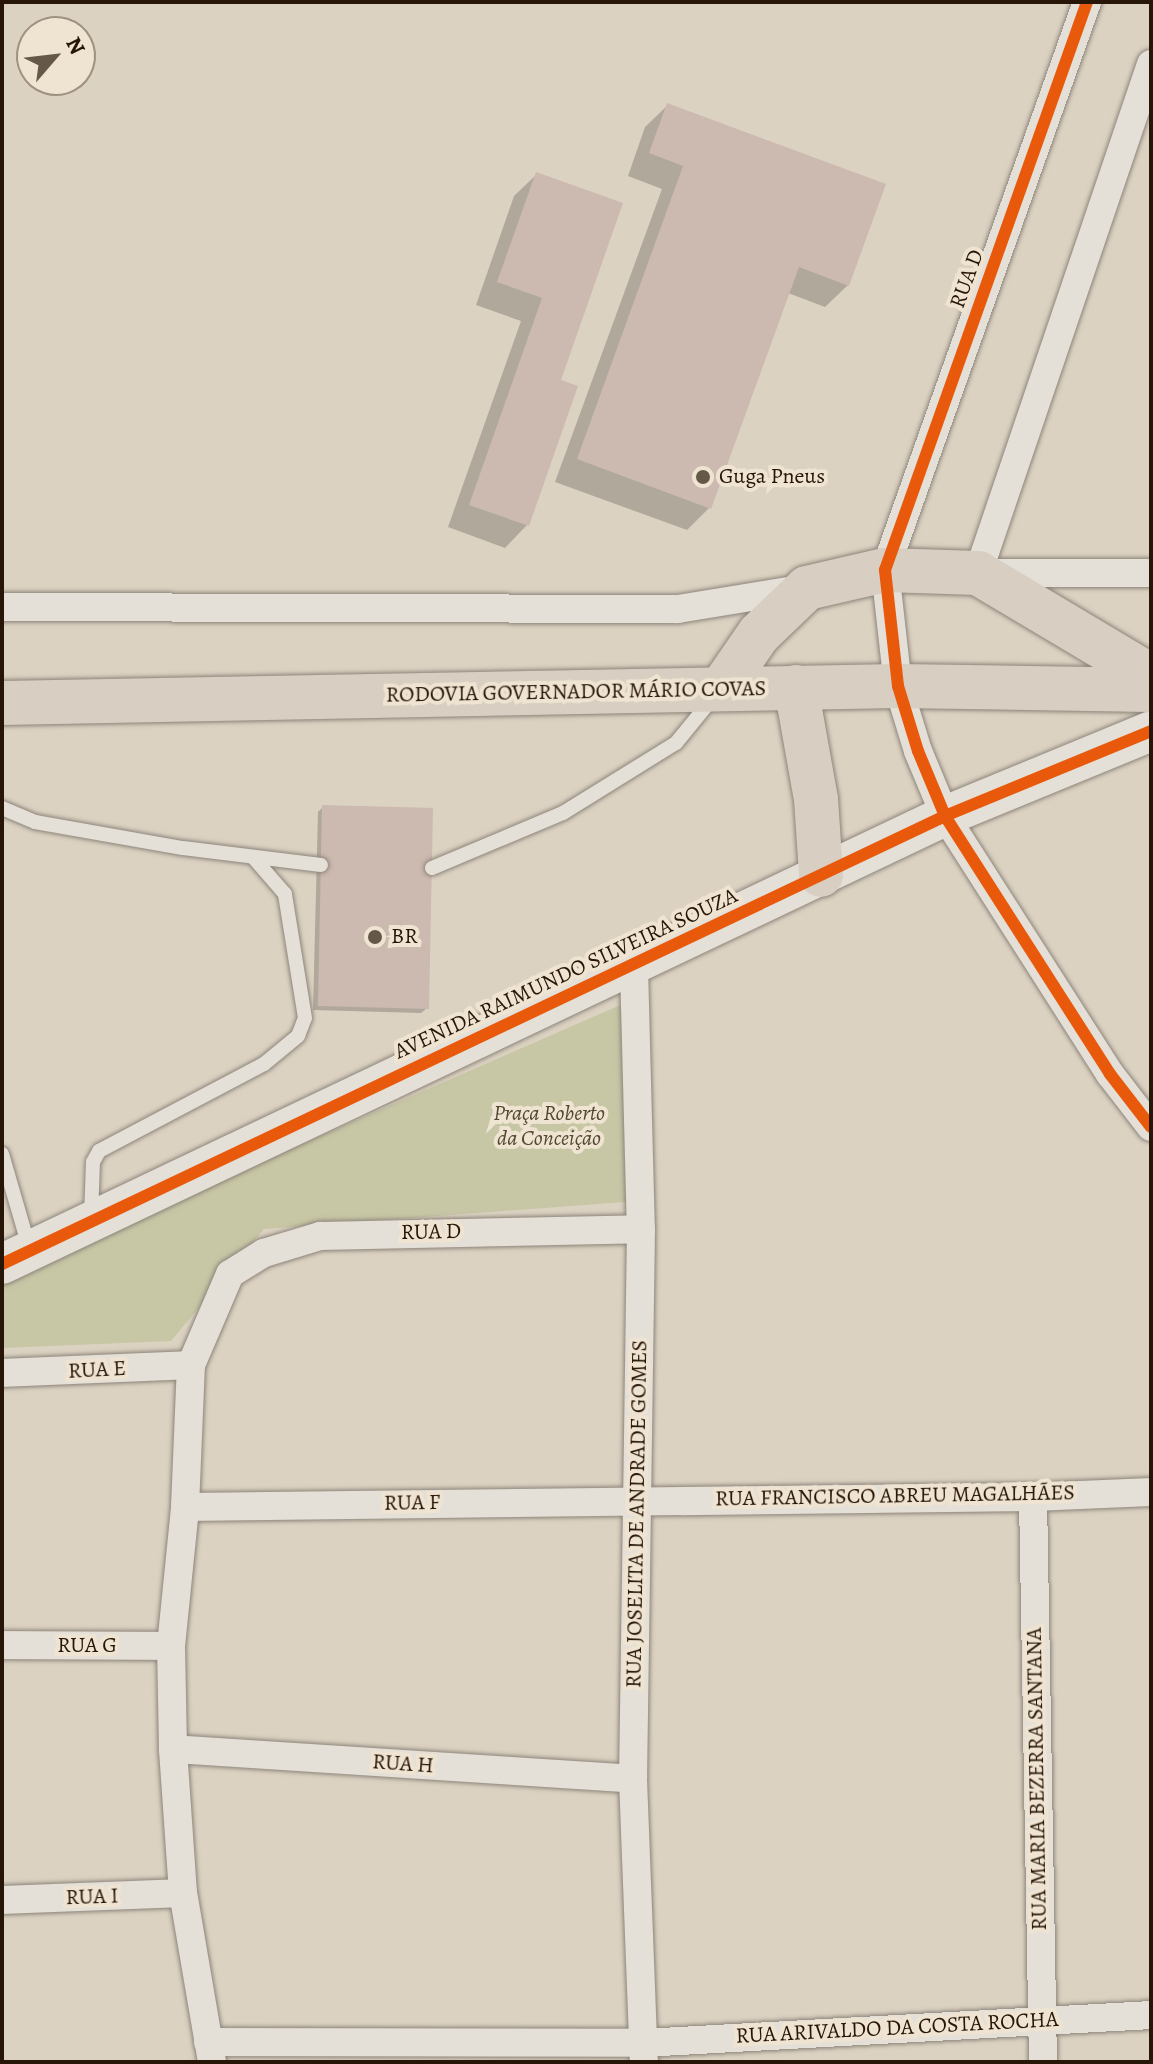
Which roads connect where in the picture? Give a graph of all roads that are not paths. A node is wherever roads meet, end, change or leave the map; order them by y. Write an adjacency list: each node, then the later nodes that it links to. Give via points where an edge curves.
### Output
1 (1087, 2): 3 (street, RUA D)
2 (1151, 64): 4 (street)
3 (885, 570): 4 (highway); 6 (highway); 9 (street)
4 (978, 573): 5 (street); 8 (highway)
5 (1151, 573)
6 (807, 588): 7 (street, via 678,609); 11 (highway, via 759,634)
7 (2, 607)
8 (1151, 676)
9 (898, 686): 10 (highway, RODOVIA GOVERNADOR MÁRIO COVAS); 12 (highway, RODOVIA GOVERNADOR MÁRIO COVAS); 16 (street)
10 (796, 687): 11 (highway, RODOVIA GOVERNADOR MÁRIO COVAS); 20 (highway, via 812,770)
11 (721, 689): 13 (highway, RODOVIA GOVERNADOR MÁRIO COVAS); 19 (lane, via 676,743 628,773 563,813)
12 (1151, 690)
13 (2, 703)
14 (1151, 731): 16 (street, AVENIDA RAIMUNDO SILVEIRA SOUZA)
15 (2, 808): 17 (lane, via 35,822)
16 (945, 816): 20 (street, AVENIDA RAIMUNDO SILVEIRA SOUZA); 22 (street, via 1110,1074)
17 (253, 857): 18 (lane); 24 (lane, via 285,894 305,1018 298,1036 264,1064 99,1151 93,1162)
18 (321, 865)
19 (432, 868)
20 (821, 875): 21 (street, AVENIDA RAIMUNDO SILVEIRA SOUZA)
21 (634, 967): 24 (street, AVENIDA RAIMUNDO SILVEIRA SOUZA); 25 (street, RUA JOSELITA DE ANDRADE GOMES)
22 (1151, 1127)
23 (2, 1154): 26 (lane)
24 (91, 1222): 26 (street, AVENIDA RAIMUNDO SILVEIRA SOUZA)
25 (641, 1229): 27 (street, RUA D, via 320,1236 264,1253 230,1274); 31 (street, RUA JOSELITA DE ANDRADE GOMES)
26 (16, 1258)
27 (191, 1365): 28 (street, RUA E); 32 (street)
28 (2, 1373)
29 (1151, 1492): 30 (street, RUA FRANCISCO ABREU MAGALHÃES)
30 (1033, 1497): 31 (street, RUA FRANCISCO ABREU MAGALHÃES); 40 (street, RUA MARIA BEZERRA SANTANA)
31 (638, 1499): 32 (street, RUA F); 36 (street, RUA JOSELITA DE ANDRADE GOMES)
32 (185, 1507): 34 (street)
33 (2, 1645): 34 (street, RUA G)
34 (171, 1646): 35 (street)
35 (173, 1749): 36 (street, RUA H); 37 (street)
36 (633, 1779): 42 (street, RUA JOSELITA DE ANDRADE GOMES)
37 (183, 1893): 38 (street, RUA I); 41 (street)
38 (2, 1900)
39 (1151, 2015): 40 (street, RUA ARIVALDO DA COSTA ROCHA)
40 (1041, 2018): 42 (street, RUA ARIVALDO DA COSTA ROCHA); 43 (street, RUA MARIA BEZERRA SANTANA)
41 (210, 2052): 42 (street, RUA ARIVALDO DA COSTA ROCHA)
42 (643, 2053)
43 (1043, 2062)

